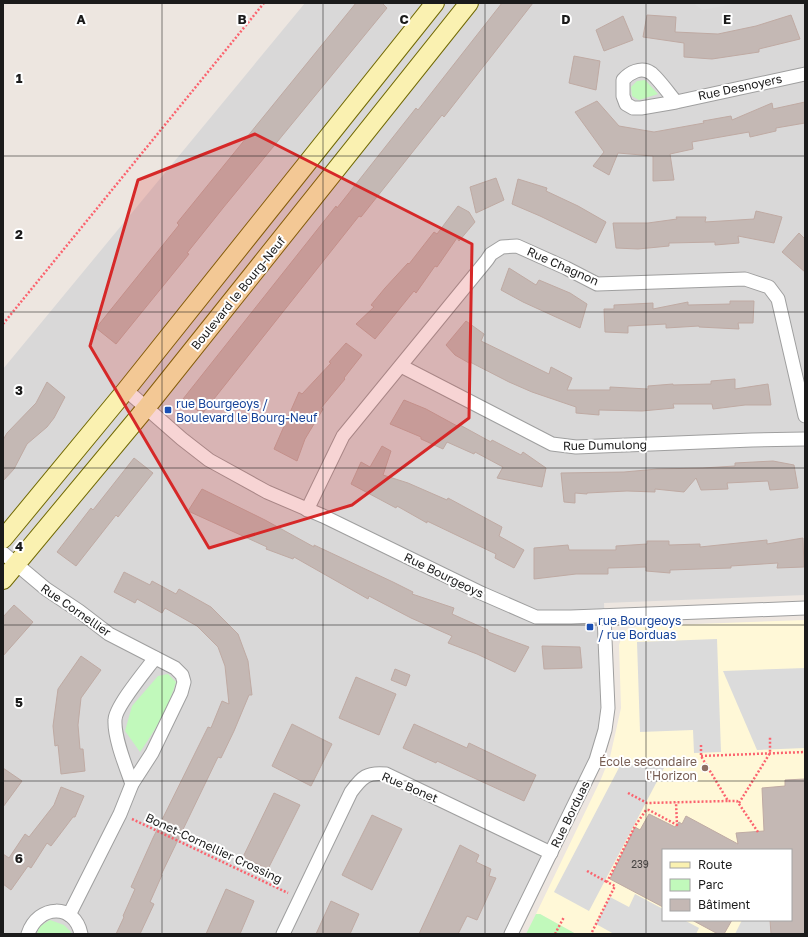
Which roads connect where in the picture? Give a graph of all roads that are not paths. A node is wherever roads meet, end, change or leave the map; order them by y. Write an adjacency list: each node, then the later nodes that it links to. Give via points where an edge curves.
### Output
1 (435, 3): 6 (street)
2 (469, 3): 7 (street, Boulevard le Bourg-Neuf)
3 (805, 74): 4 (street, Rue Desnoyers)
4 (676, 102)
5 (401, 366): 8 (street, Rue Chagnon, via 491,254 502,247 517,246 597,284 744,279 769,287 778,299); 9 (street, Rue Dumulong, via 552,444 576,448); 10 (street, Rue Chagnon, via 343,436)
6 (126, 390): 7 (street, Rue Bourgeoys); 11 (street)
7 (146, 408): 10 (street, Rue Bourgeoys, via 209,460 267,492); 12 (street, Boulevard le Bourg-Neuf)
8 (805, 416)
9 (805, 439)
10 (307, 510): 15 (street, Rue Bourgeoys, via 536,617)
11 (3, 539)
12 (10, 559): 13 (street, Boulevard le Bourg-Neuf); 16 (street, Rue Cornellier, via 46,589 109,634)
13 (3, 580)
14 (805, 608): 15 (street, Rue Bourgeoys)
15 (604, 616): 18 (street, Rue Borduas, via 608,708 606,725 596,760)
16 (155, 658): 17 (street, via 121,706 115,719 121,752); 17 (street, Rue Cornellier, via 175,668 182,675 183,687 152,753)
17 (132, 784): 19 (street, Rue Cornellier, via 120,814)
18 (551, 853): 22 (street, Rue Bonet, via 386,774 366,775 351,792); 23 (street, Rue Borduas)
19 (68, 915): 20 (street, via 52,911 43,914 36,919); 21 (street, via 76,920)
20 (28, 934)
21 (81, 934)
22 (283, 934)
23 (511, 934)

